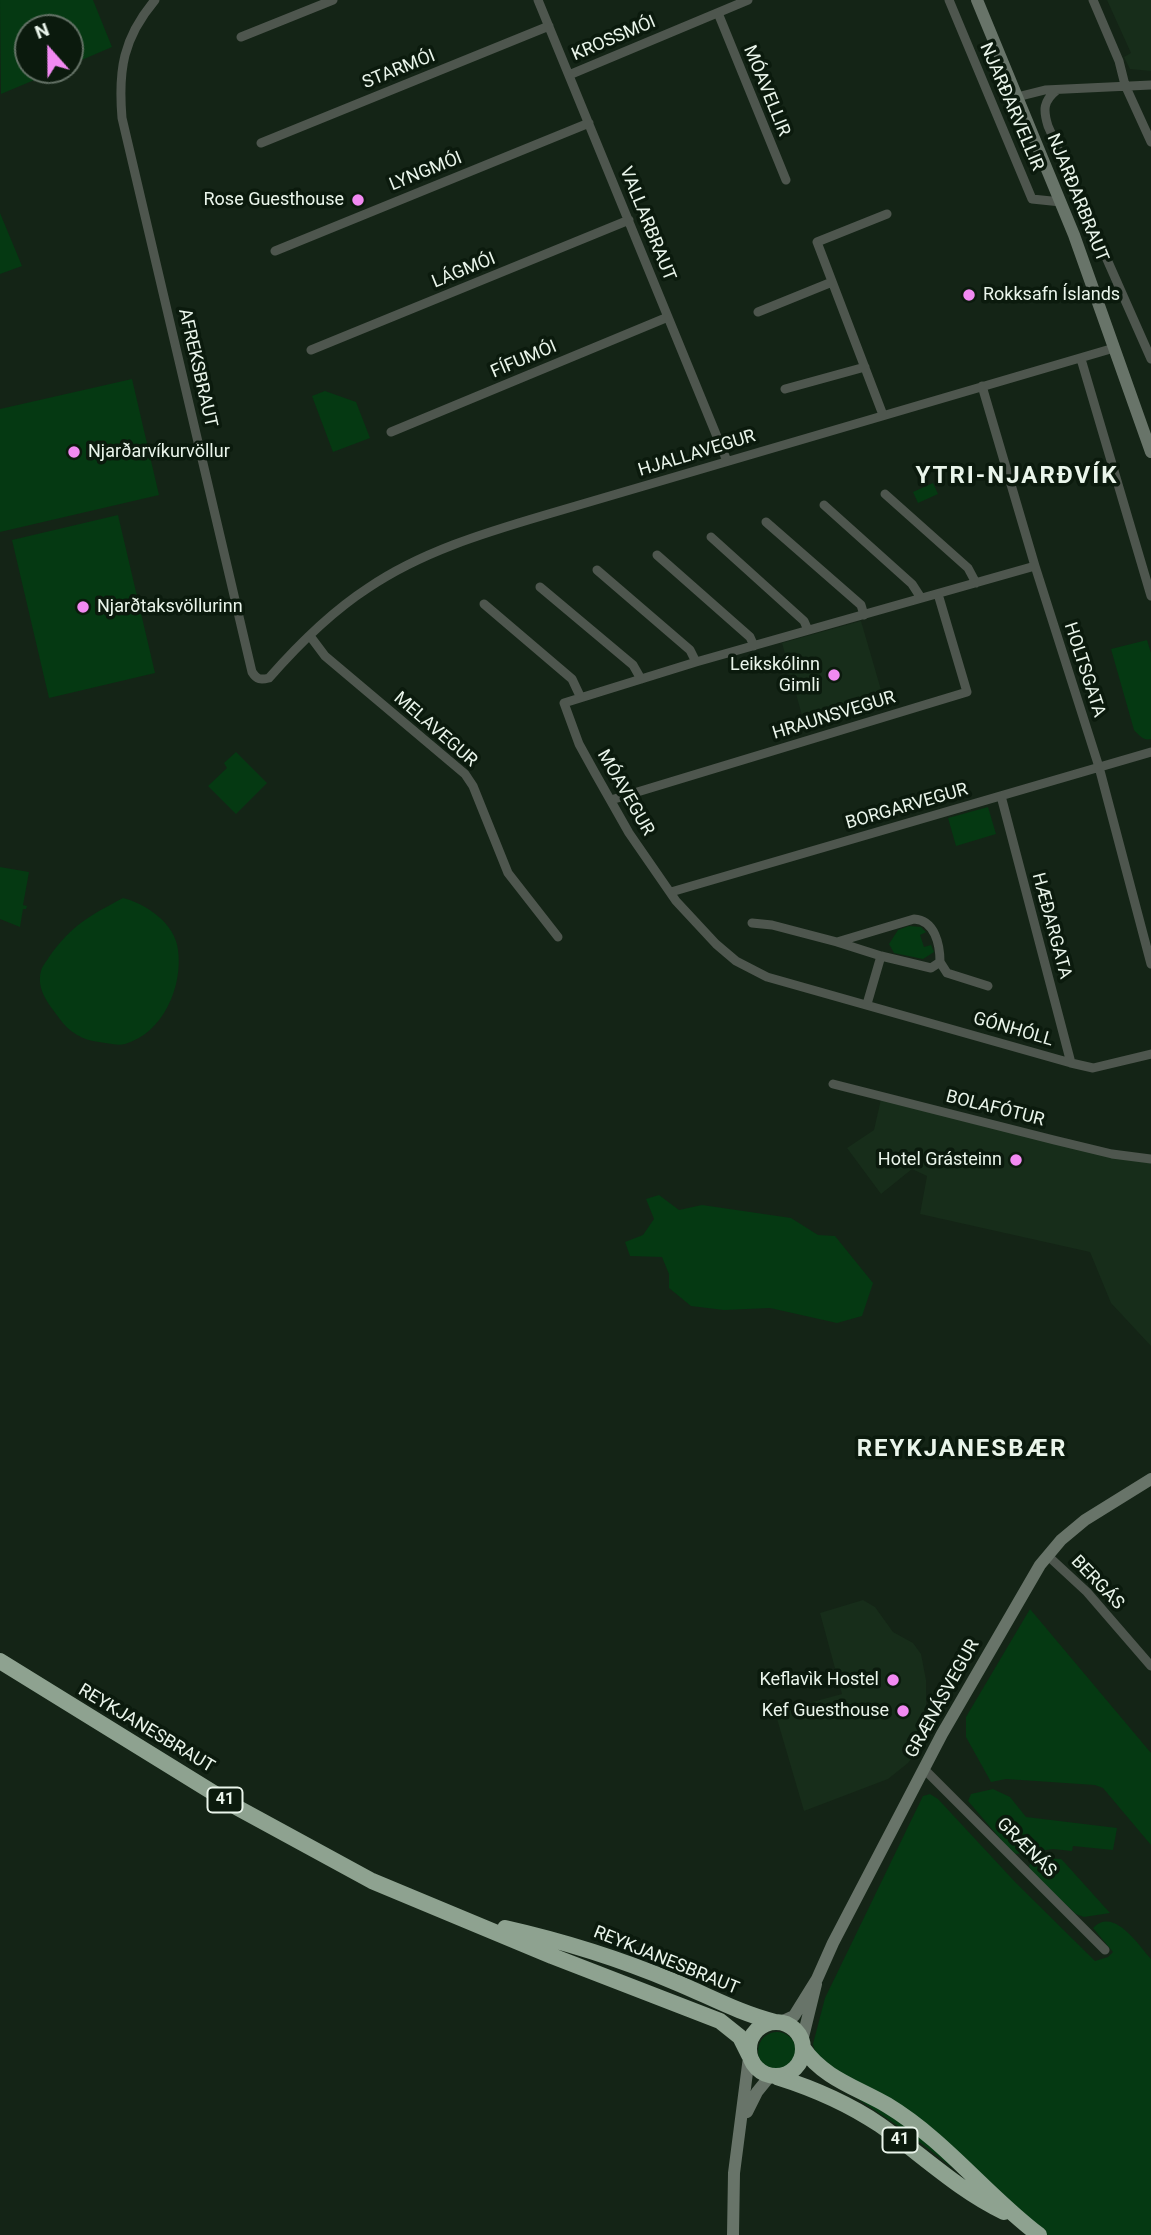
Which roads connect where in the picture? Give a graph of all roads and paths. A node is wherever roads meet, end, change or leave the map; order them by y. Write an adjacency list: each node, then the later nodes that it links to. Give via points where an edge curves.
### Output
1 (155, 0): 53 (street, AFREKSBRAUT, via 125,50 122,118 256,678 270,678)
2 (333, 0): 10 (street)
3 (538, 0): 9 (street, VALLARBRAUT)
4 (748, 0): 8 (street, KROSSMÓI)
5 (949, 0): 20 (street, NJARÐARVELLIR, via 1032,199)
6 (977, 0): 15 (street, NJARÐARBRAUT)
7 (1093, 0): 12 (street)
8 (718, 13): 11 (street, KROSSMÓI); 19 (street, MÓAVELLIR)
9 (549, 26): 11 (street, VALLARBRAUT); 18 (street, STARMÓI)
10 (242, 37)
11 (569, 75): 16 (street, VALLARBRAUT)
12 (1125, 85): 13 (street); 14 (street); 17 (street)
13 (1151, 85)
14 (1057, 90): 15 (street); 30 (street, via 1045,104 1048,126)
15 (1017, 97): 20 (street, NJARÐARBRAUT)
16 (589, 123): 22 (street, VALLARBRAUT); 23 (street, LYNGMÓI)
17 (1151, 142)
18 (261, 144)
19 (786, 180)
20 (1061, 202): 27 (street, NJARÐARBRAUT)
21 (887, 214): 24 (street, via 817,242)
22 (629, 220): 26 (street, VALLARBRAUT); 28 (street, LÁGMÓI)
23 (275, 251)
24 (832, 282): 25 (street); 31 (street)
25 (758, 312)
26 (668, 317): 35 (street, FÍFUMÓI); 37 (street, VALLARBRAUT)
27 (1114, 348): 29 (street, HJALLAVEGUR); 36 (street, NJARÐARBRAUT)
28 (311, 350)
29 (1081, 359): 32 (street, HJALLAVEGUR); 48 (street)
30 (1151, 359)
31 (865, 367): 33 (street); 34 (street)
32 (982, 386): 34 (street, HJALLAVEGUR); 43 (street, HOLTSGATA)
33 (785, 389)
34 (883, 415): 37 (street, HJALLAVEGUR)
35 (391, 432)
36 (1151, 452)
37 (727, 461): 53 (street, HJALLAVEGUR, via 453,545 369,587)
38 (885, 494): 45 (street, via 968,568)
39 (824, 505): 49 (street, via 912,584)
40 (766, 522): 51 (street, via 860,605)
41 (711, 537): 52 (street, via 804,621)
42 (657, 555): 54 (street, via 750,637)
43 (1035, 566): 45 (street); 59 (street, HOLTSGATA)
44 (597, 570): 55 (street, via 690,650)
45 (976, 583): 47 (street)
46 (540, 587): 56 (street, via 633,665)
47 (937, 593): 49 (street); 61 (street, HRAUNSVEGUR, via 967,692)
48 (1151, 596)
49 (921, 598): 51 (street)
50 (484, 604): 57 (street, via 572,679)
51 (864, 615): 52 (street)
52 (808, 630): 54 (street)
53 (310, 636): 64 (street, MELAVEGUR, via 326,656 466,774 508,873)
54 (754, 646): 55 (street)
55 (696, 662): 56 (street)
56 (641, 679): 57 (street)
57 (580, 696): 61 (street, MÓAVEGUR, via 564,703 579,744)
58 (1151, 752): 59 (street, BORGARVEGUR)
59 (1099, 767): 60 (street, BORGARVEGUR); 68 (street, HOLTSGATA)
60 (1001, 796): 62 (street, BORGARVEGUR); 72 (street, HÆÐARGATA)
61 (611, 800): 62 (street, MÓAVEGUR)
62 (671, 892): 70 (street, GÓNHÓLL, via 736,961 767,977)
63 (752, 923): 65 (street)
64 (558, 937)
65 (837, 942): 66 (street); 67 (street, via 918,919 932,929 940,947)
66 (881, 956): 67 (street, via 931,968); 70 (street)
67 (940, 962): 69 (street, GÓNHÓLL, via 947,973)
68 (1151, 964)
69 (988, 986)
70 (867, 1004): 72 (street, GÓNHÓLL)
71 (1151, 1054): 72 (street, GÓNHÓLL, via 1093,1068)
72 (1071, 1063)
73 (833, 1084): 74 (street, BOLAFÓTUR, via 1112,1154)
74 (1151, 1159)
75 (1151, 1479): 76 (street, GRÆNÁSVEGUR, via 1085,1520)
76 (1047, 1555): 78 (street, BERGÁS, via 1087,1592); 79 (street, GRÆNÁSVEGUR)
77 (0, 1661): 80 (highway, REYKJANESBRAUT / 41, via 318,1853)
78 (1151, 1666)
79 (924, 1769): 81 (street, GRÆNÁS); 82 (street, GRÆNÁSVEGUR)
80 (461, 1918): 83 (highway, REYKJANESBRAUT / 41, via 559,1940 675,1982 746,2014); 85 (highway, REYKJANESBRAUT / 41, via 720,2021 740,2037)
81 (1105, 1950)
82 (817, 1979): 83 (street, GRÆNÁSVEGUR, via 794,2016); 84 (street, GRÆNÁSVEGUR)
83 (778, 2022): 84 (highway, REYKJANESBRAUT / 41, via 794,2029); 85 (highway, via 762,2025 752,2035)
84 (803, 2045): 86 (highway, via 793,2071); 88 (highway, REYKJANESBRAUT / 41, via 816,2066 918,2127)
85 (749, 2056): 86 (highway, REYKJANESBRAUT / 41, via 759,2071); 87 (street)
86 (774, 2076): 87 (street, via 750,2104); 88 (highway, REYKJANESBRAUT / 41, via 860,2113 967,2191)
87 (740, 2128): 89 (street)
88 (1015, 2217): 90 (highway, REYKJANESBRAUT / 41)
89 (733, 2235)
90 (1039, 2235)

